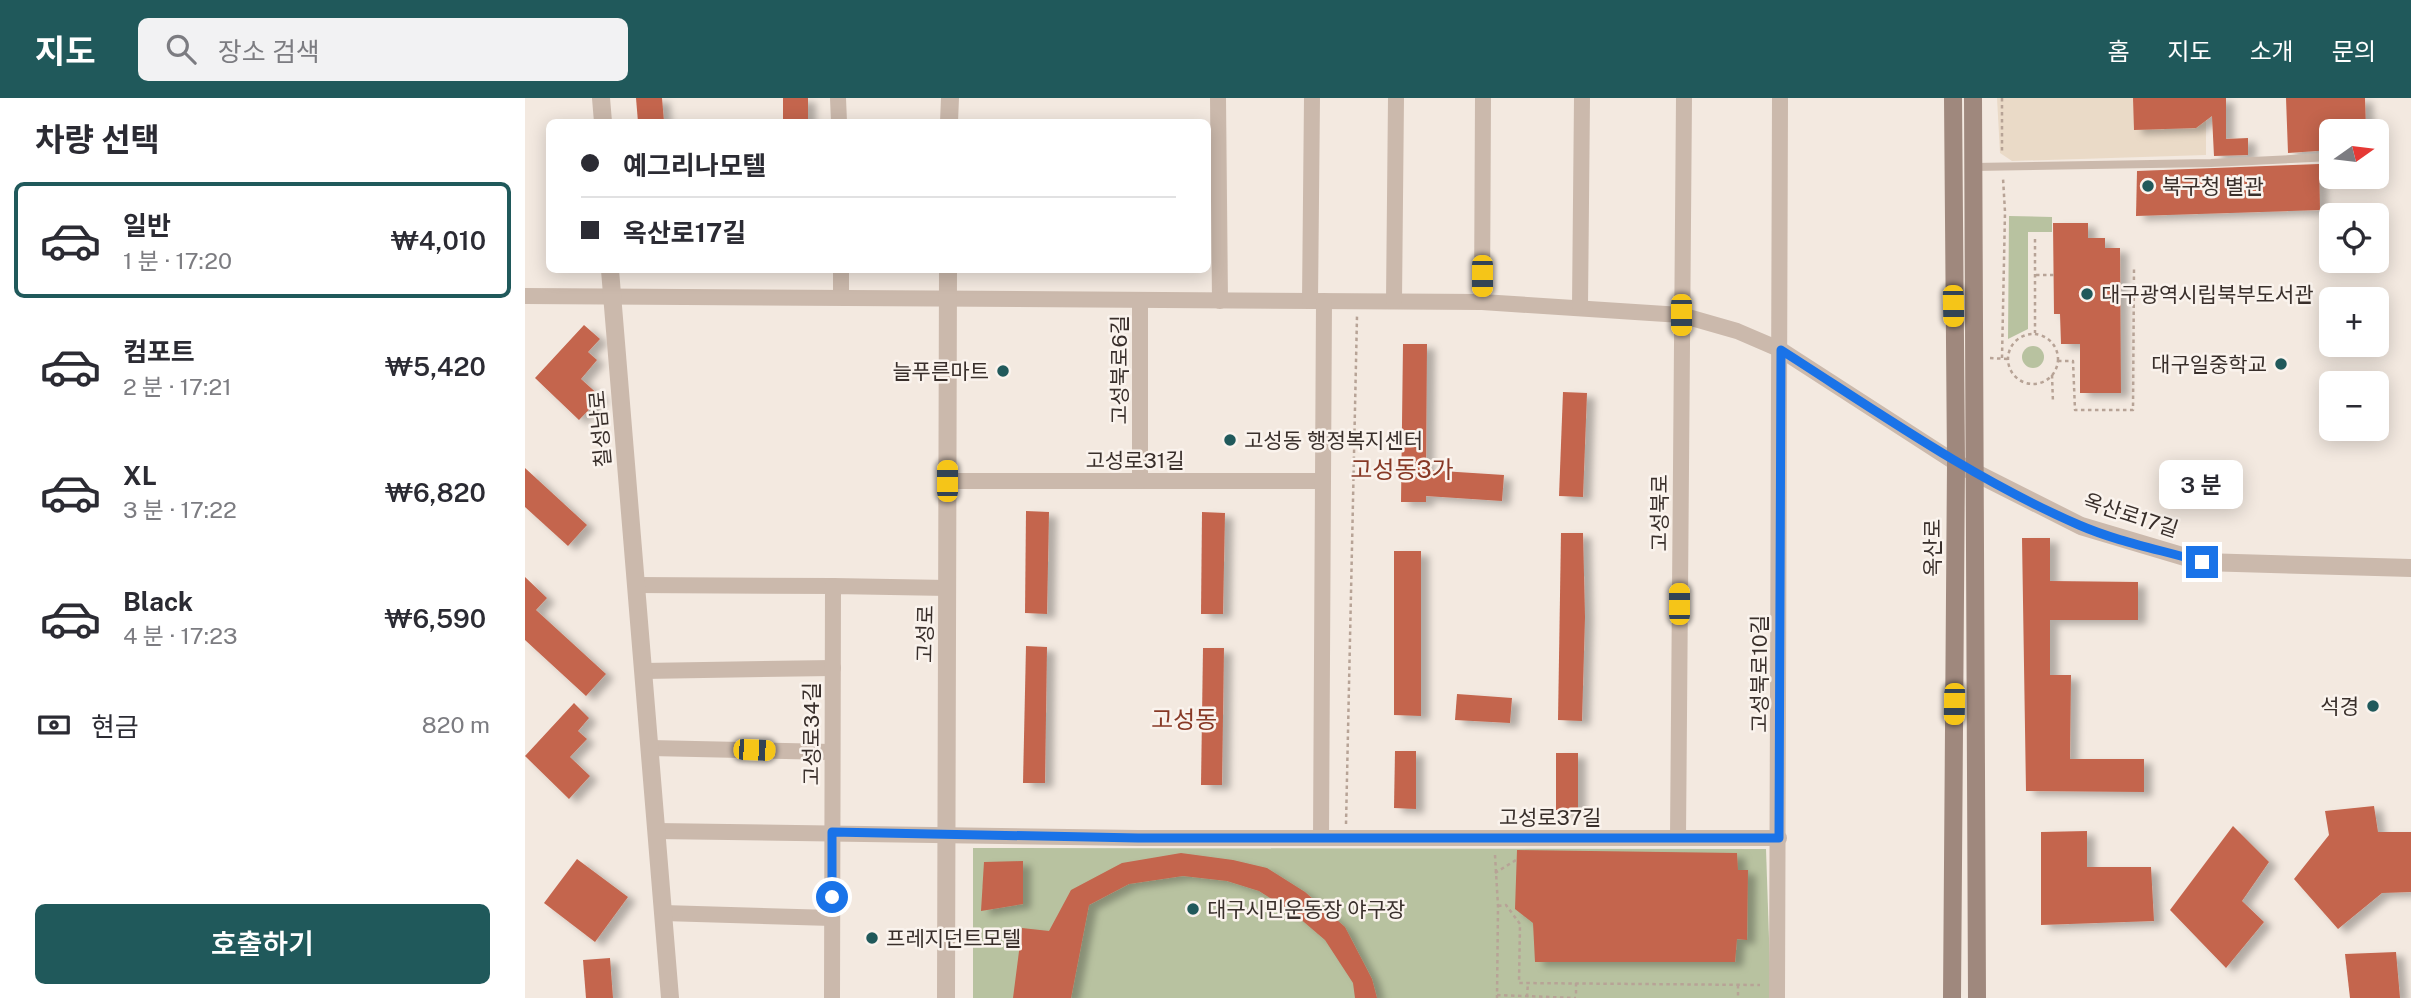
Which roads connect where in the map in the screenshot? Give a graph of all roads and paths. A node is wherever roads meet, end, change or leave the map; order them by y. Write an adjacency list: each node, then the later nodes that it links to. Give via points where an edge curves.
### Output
1 (601, 98): 14 (street)
2 (838, 98): 15 (street)
3 (950, 98): 16 (street)
4 (1218, 98): 20 (street)
5 (1312, 98): 34 (street)
6 (1396, 98): 36 (street)
7 (1483, 98): 37 (street)
8 (1582, 98): 38 (street)
9 (1684, 98): 39 (street, 고성북로)
10 (1780, 98): 41 (street)
11 (1953, 98): 46 (main road, 옥산로)
12 (1973, 98): 19 (main road, 옥산로)
13 (2001, 98): 18 (path)
14 (603, 119)
15 (839, 119)
16 (949, 119)
17 (2319, 158): 18 (lane)
18 (2002, 166): 19 (lane); 42 (path)
19 (1973, 167): 47 (main road, 옥산로)
20 (1213, 185): 33 (street)
21 (2035, 239): 26 (path)
22 (2134, 268): 43 (path, via 2133,410 2075,410 2073,361)
23 (610, 273): 28 (street, 칠성남로)
24 (841, 273): 30 (street)
25 (948, 273): 31 (street, 고성로)
26 (2035, 275): 27 (path); 40 (path)
27 (2054, 275)
28 (611, 295): 29 (street); 30 (street); 52 (street, 칠성남로)
29 (525, 296)
30 (841, 296): 31 (street)
31 (947, 297): 32 (street); 48 (street, 고성로)
32 (1140, 301): 33 (street); 49 (street, 고성북로6길)
33 (1220, 301): 34 (street)
34 (1317, 301): 35 (street); 50 (street)
35 (1358, 301): 36 (street); 63 (path)
36 (1394, 301): 37 (street)
37 (1482, 302): 38 (street)
38 (1580, 306): 39 (street)
39 (1681, 315): 41 (street); 65 (street, 고성북로)
40 (2035, 334): 43 (path, via 2050,341); 44 (path, via 2013,344 2009,367 2025,384 2041,383)
41 (1781, 350): 46 (street); 66 (street, 고성북로10길)
42 (2002, 358)
43 (2058, 361): 44 (path)
44 (2052, 375): 45 (path)
45 (2053, 403)
46 (1956, 463): 47 (street, 옥산로17길); 83 (main road, 옥산로)
47 (1973, 471): 51 (street, 옥산로17길, via 2081,526 2202,562); 84 (main road, 옥산로)
48 (947, 481): 49 (street, 고성로31길); 54 (street, 고성로)
49 (1140, 481): 50 (street, 고성로31길)
50 (1323, 481): 62 (street)
51 (2411, 568)
52 (636, 586): 53 (street); 56 (street, 칠성남로)
53 (833, 586): 54 (street); 55 (street, 고성로34길)
54 (948, 588): 61 (street, 고성로)
55 (833, 668): 56 (street); 58 (street, 고성로34길)
56 (643, 671): 57 (street, 칠성남로)
57 (650, 748): 58 (street); 59 (street, 칠성남로)
58 (832, 752): 60 (street, 고성로34길)
59 (656, 831): 60 (street); 70 (street, 칠성남로)
60 (832, 832): 61 (street, 고성로37길); 71 (street, 고성로34길)
61 (946, 836): 62 (street, 고성로37길); 79 (street, 고성로)
62 (1321, 838): 63 (street, 고성로37길)
63 (1346, 838): 64 (street, 고성로37길)
64 (1494, 838): 65 (street, 고성로37길); 68 (path)
65 (1678, 838): 66 (street, 고성로37길)
66 (1779, 838): 75 (street, 고성북로10길)
67 (1516, 860): 68 (path)
68 (1495, 873): 69 (path)
69 (1498, 906): 72 (path, via 1506,905 1520,923 1519,982); 76 (path)
70 (663, 913): 71 (street); 77 (street, 칠성남로)
71 (832, 918): 78 (street, 고성로34길)
72 (1528, 982): 73 (path); 80 (path)
73 (1576, 983): 74 (path); 81 (path)
74 (1738, 985): 75 (path); 82 (path)
75 (1777, 991)
76 (1497, 997): 80 (path)
77 (670, 998)
78 (832, 998)
79 (946, 998)
80 (1527, 998): 81 (path)
81 (1576, 998)
82 (1738, 998)
83 (1952, 998)
84 (1977, 998)

